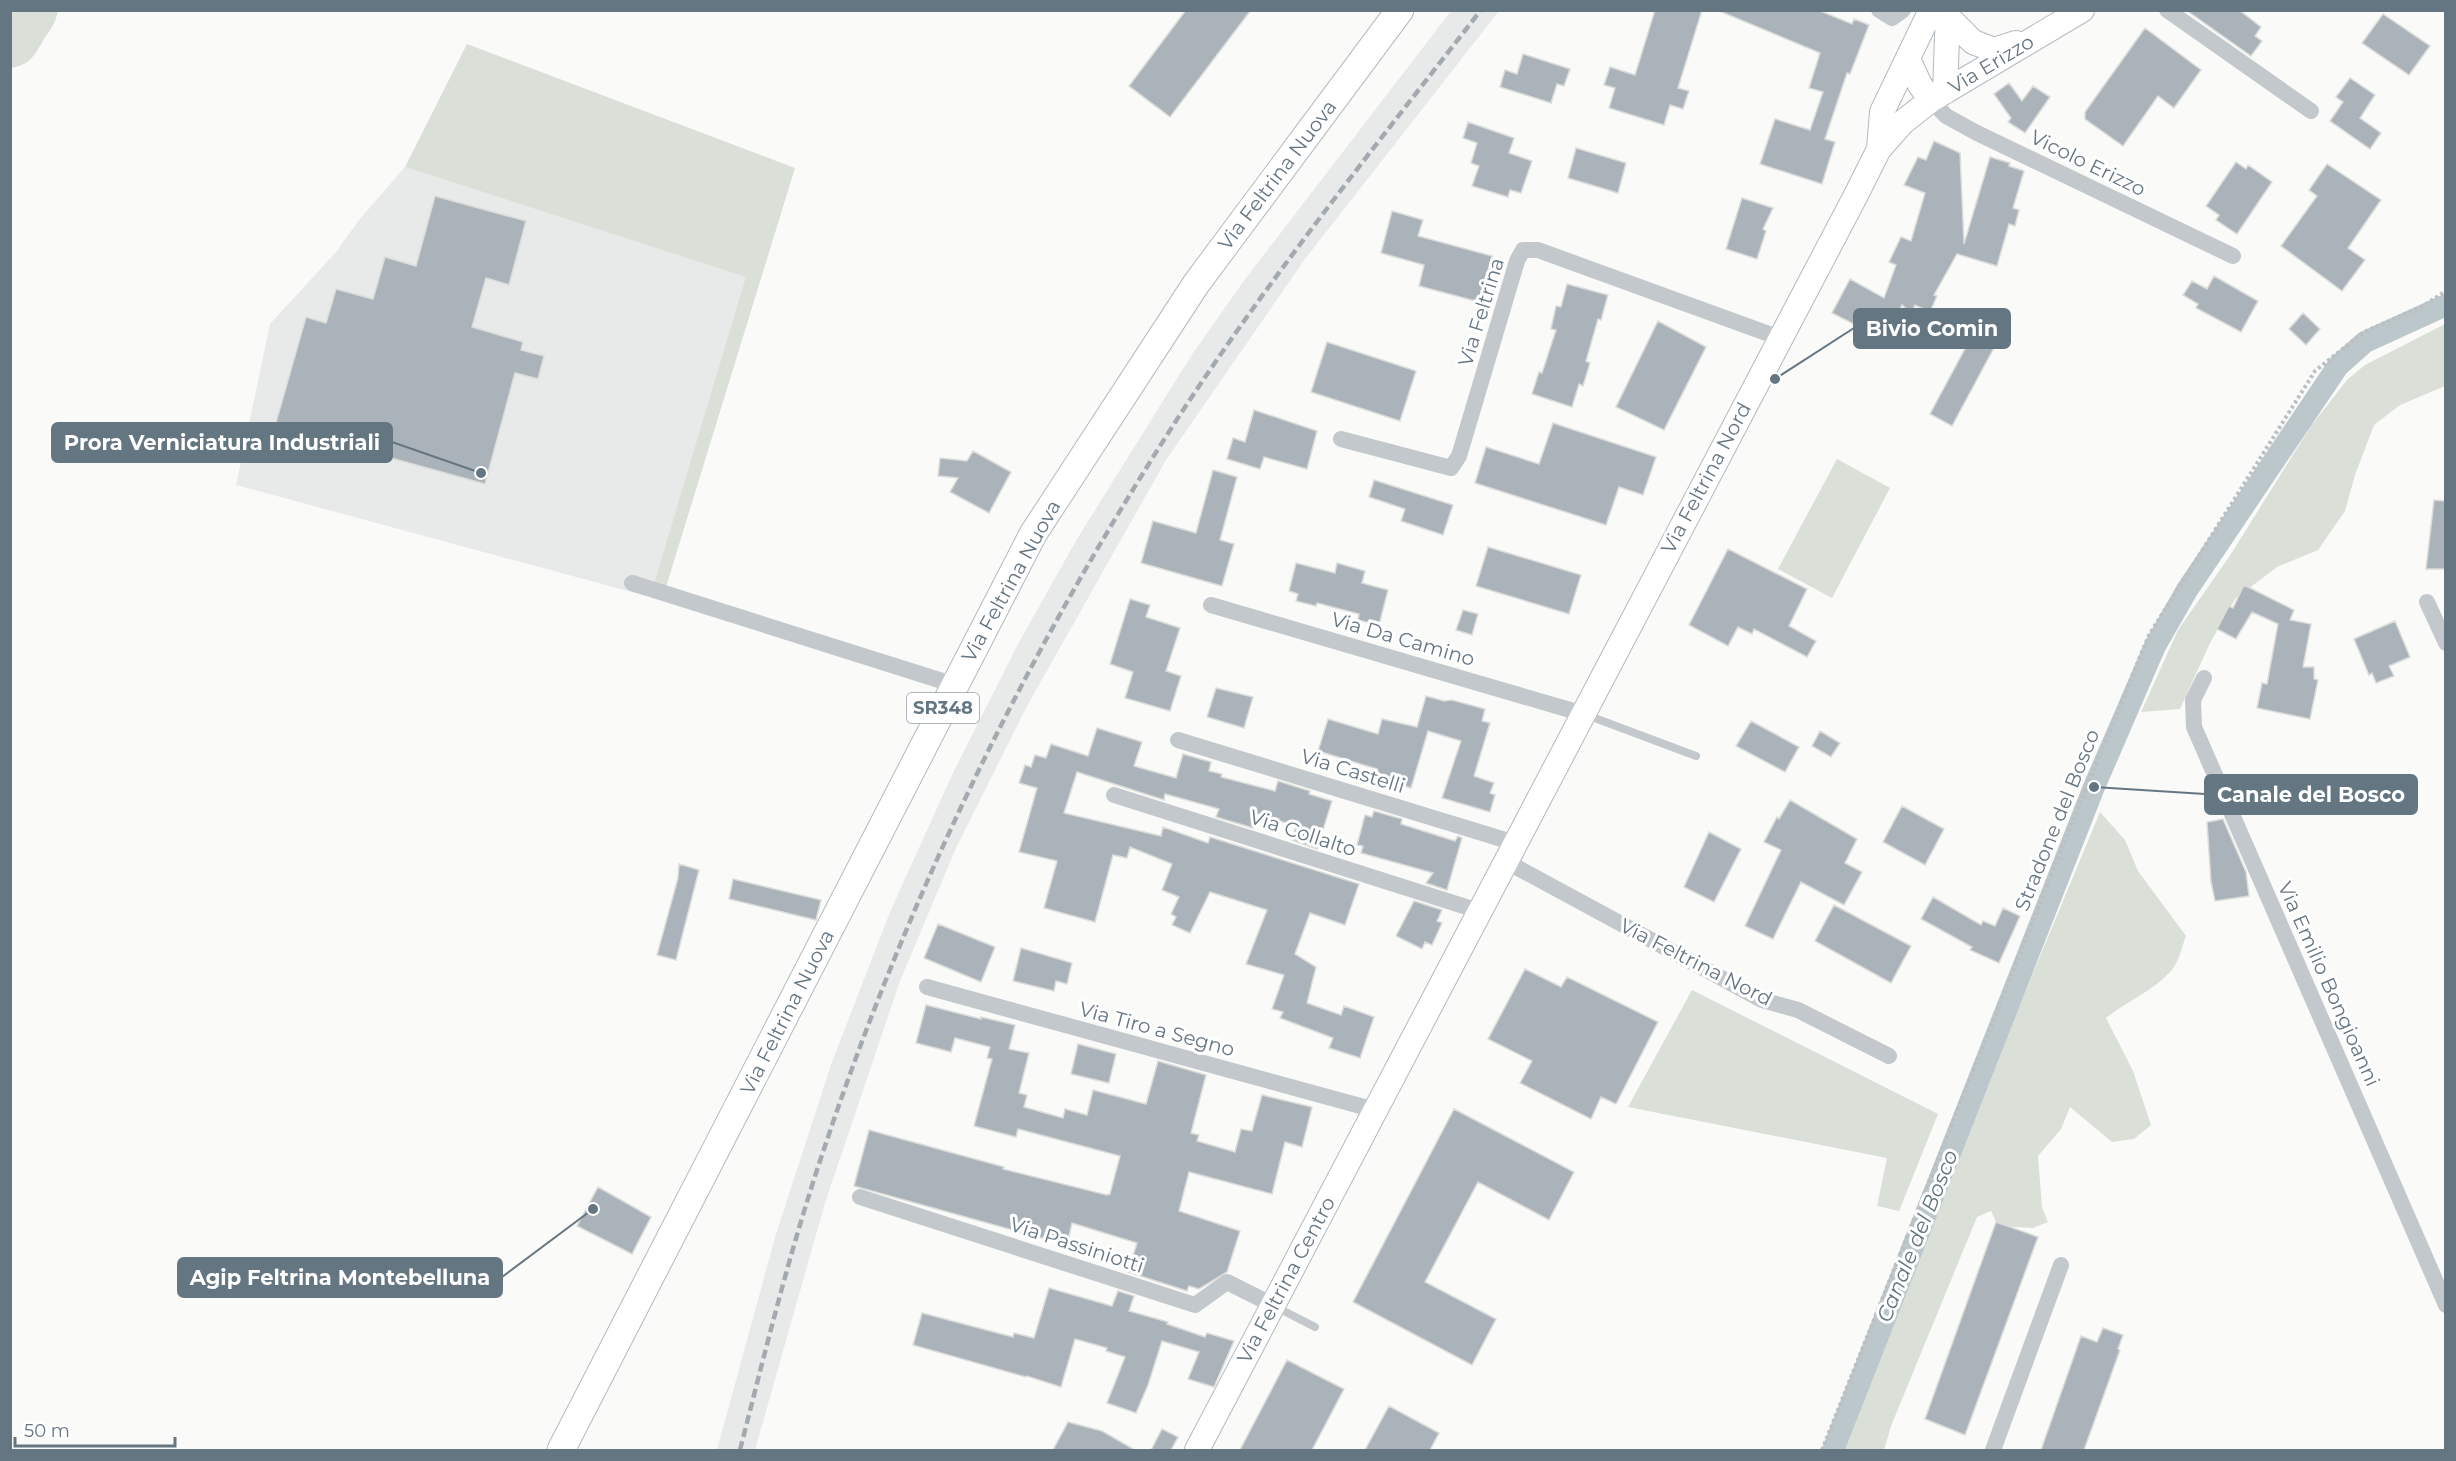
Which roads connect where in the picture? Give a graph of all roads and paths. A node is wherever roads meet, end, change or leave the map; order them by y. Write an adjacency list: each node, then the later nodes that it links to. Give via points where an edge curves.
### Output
1 (1400, 10): 21 (main road, Via Feltrina Nuova / SR348, via 1196,284 1033,534)
2 (1879, 10): 3 (street, via 1892,18)
3 (1903, 10)
4 (2082, 10): 7 (main road, Via Erizzo)
5 (2167, 10): 10 (street)
6 (1943, 13): 7 (main road, via 1973,42 1994,50); 8 (main road, Via Feltrina Nord); 9 (main road)
7 (2043, 33): 9 (main road, Via Erizzo)
8 (1908, 59): 9 (main road, via 1920,85); 11 (main road, Via Feltrina Nord, via 1882,112)
9 (1938, 96): 11 (main road, via 1903,122); 12 (street, Vicolo Erizzo, via 1946,116 1977,133)
10 (2311, 111)
11 (1879, 149): 14 (main road, Via Feltrina Nord)
12 (2233, 256)
13 (2445, 291): 38 (path, Stradone del Bosco, via 2423,306 2364,332 2315,371 2149,635)
14 (1780, 338): 15 (street, Via Feltrina, via 1538,250 1523,250 1516,261 1459,456 1451,468); 22 (main road, Via Feltrina Nord)
15 (1341, 439)
16 (632, 583): 21 (street)
17 (2427, 602): 19 (street)
18 (1211, 605): 22 (street, Via Da Camino)
19 (2445, 643)
20 (2204, 678): 34 (street, Via Emilio Bongioanni, via 2193,700 2194,727)
21 (955, 685): 36 (main road, Via Feltrina Nuova / SR348)
22 (1584, 714): 24 (lane); 26 (main road, Via Feltrina Nord)
23 (1178, 740): 26 (street, Via Castelli)
24 (1696, 756)
25 (1114, 795): 27 (street, Via Collalto)
26 (1510, 852): 27 (main road, Via Feltrina Nord); 29 (street, Via Feltrina Nord, via 1762,1000 1798,1010)
27 (1479, 912): 30 (main road, Via Feltrina Nord)
28 (927, 987): 30 (street, Via Tiro a Segno)
29 (1889, 1056)
30 (1375, 1110): 33 (main road, Via Feltrina Centro)
31 (860, 1197): 33 (street, Via Passiniotti, via 1195,1305 1227,1282)
32 (2061, 1265): 39 (street)
33 (1272, 1305): 35 (lane); 37 (main road, Via Feltrina Centro)
34 (2445, 1305)
35 (1315, 1327)
36 (561, 1450)
37 (1197, 1450)
38 (1822, 1450)
39 (1993, 1450)

